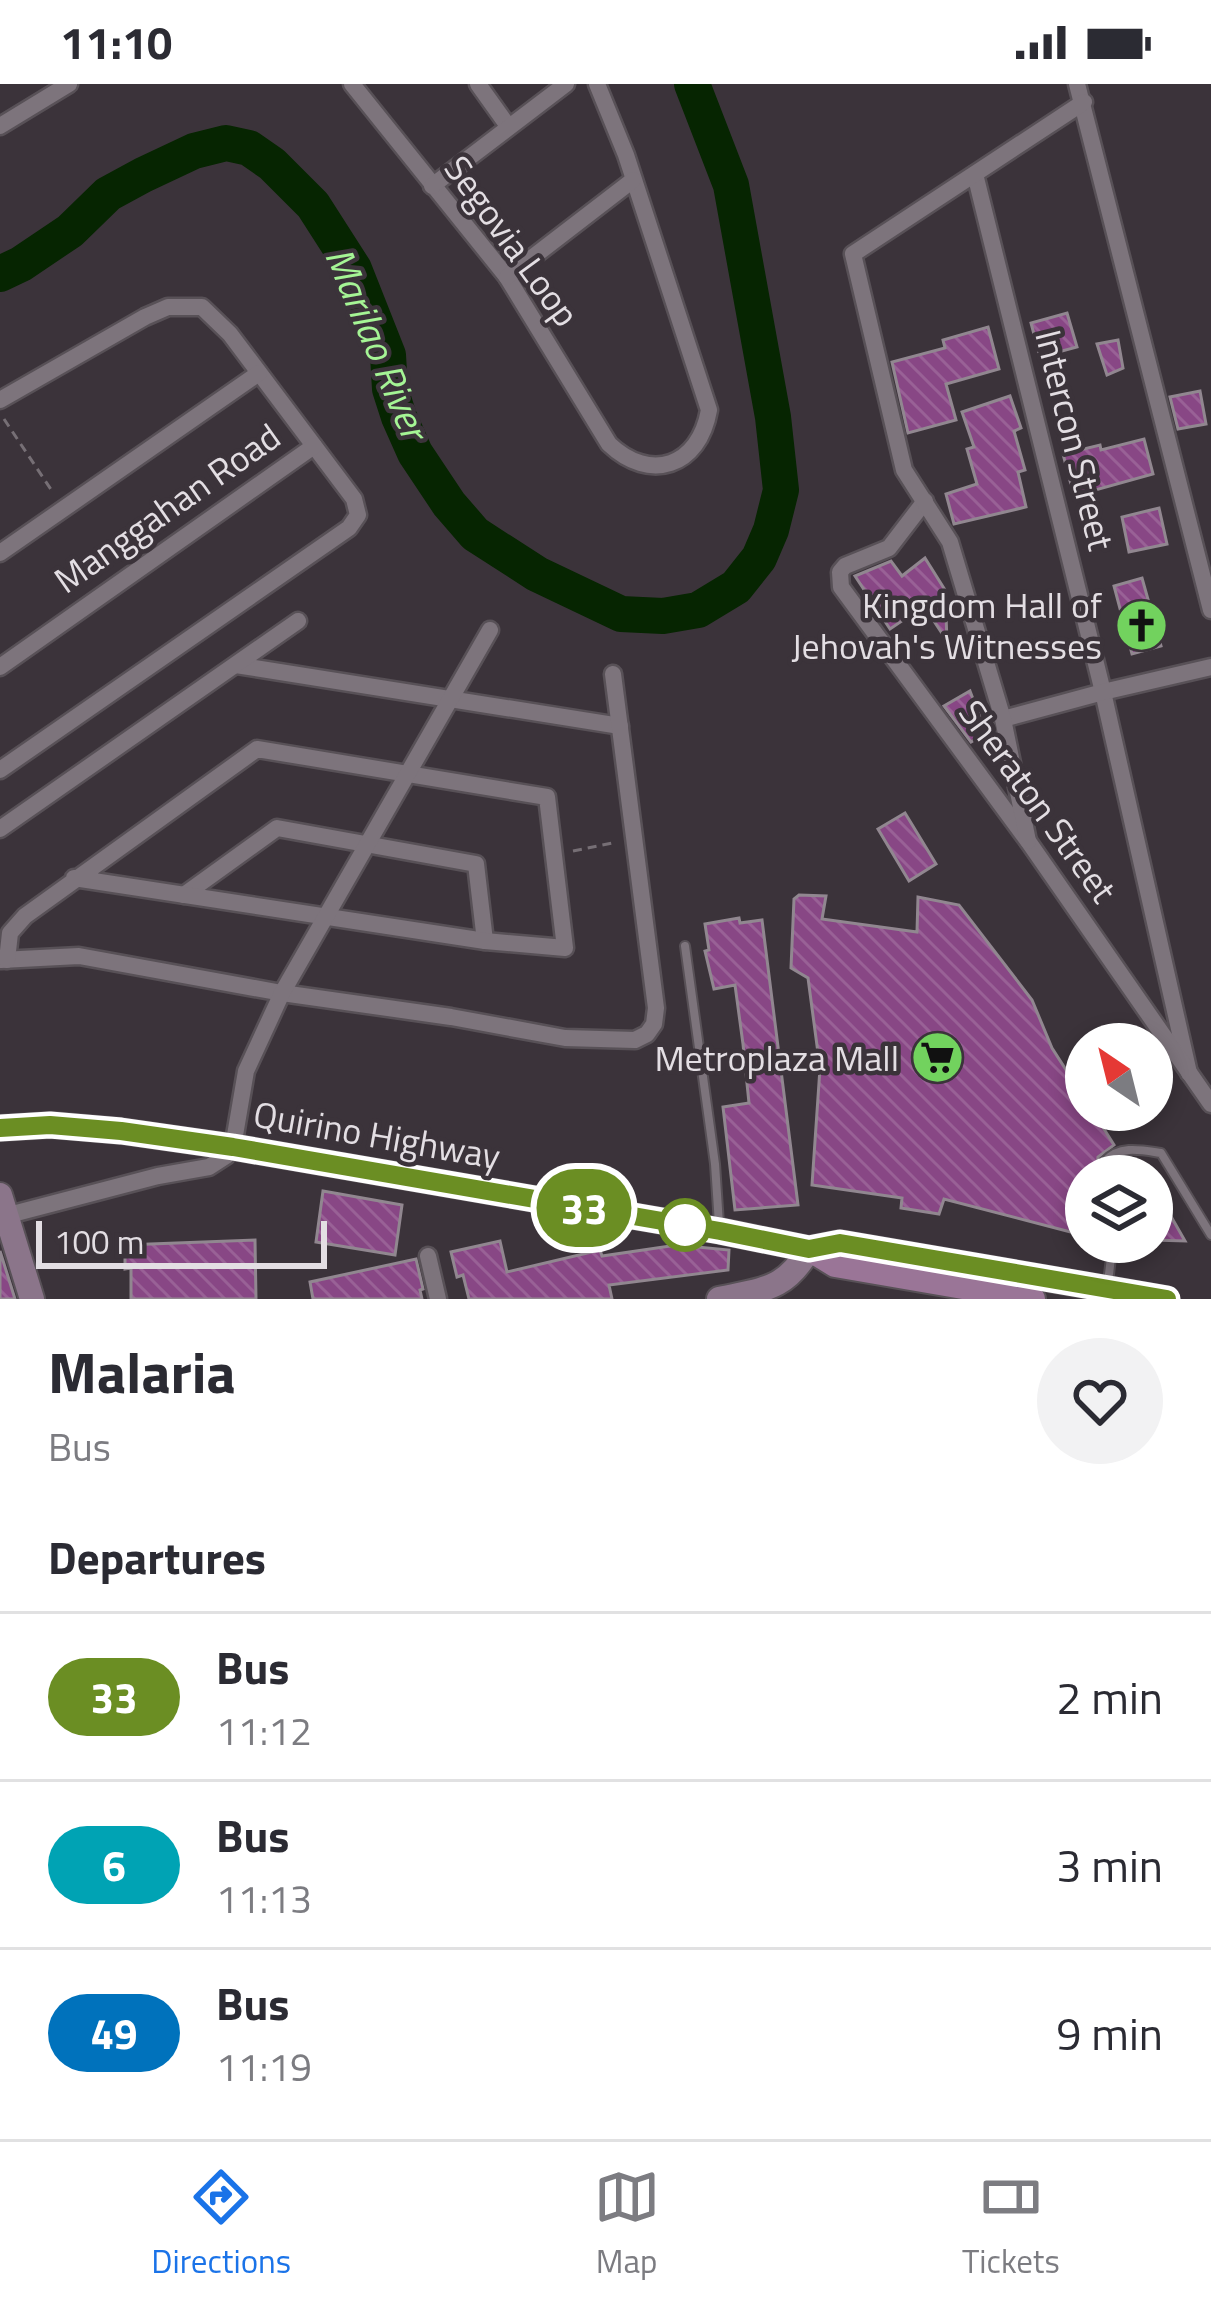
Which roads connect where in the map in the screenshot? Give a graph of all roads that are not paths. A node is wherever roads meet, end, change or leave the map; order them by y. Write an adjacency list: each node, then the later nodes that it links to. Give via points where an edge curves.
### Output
1 (69, 84): 8 (street)
2 (352, 84): 12 (street, Segovia Loop)
3 (478, 84): 9 (street)
4 (566, 84): 9 (street)
5 (597, 84): 11 (street)
6 (1077, 84): 7 (street)
7 (1084, 102): 10 (street); 19 (street)
8 (0, 126)
9 (508, 126): 12 (street)
10 (974, 174): 17 (street, via 853,254 904,470); 26 (street, Intercon Street)
11 (634, 181): 13 (street); 13 (street, Segovia Loop, via 709,410 698,444 680,460 639,464 609,444)
12 (432, 186): 13 (street, Segovia Loop)
13 (506, 277)
14 (260, 373): 15 (street, via 202,307 168,307); 16 (street); 18 (street)
15 (0, 400)
16 (314, 446): 23 (street, Manggahan Road); 30 (street, via 354,499 356,522)
17 (925, 501): 28 (street, via 950,542); 33 (street, Sheraton Street, via 889,548 845,566 842,587)
18 (0, 553)
19 (1211, 610)
20 (298, 621): 22 (street)
21 (490, 630): 27 (street)
22 (236, 665): 27 (street); 32 (street)
23 (0, 667)
24 (1211, 668): 26 (street)
25 (613, 674): 29 (street)
26 (1103, 692): 28 (street); 42 (street, Intercon Street)
27 (450, 699): 29 (street); 31 (street)
28 (1003, 719): 33 (street)
29 (620, 726): 41 (street, via 656,1008 647,1034 565,1038)
30 (0, 770)
31 (406, 774): 34 (street); 35 (street, via 257,749); 38 (street, via 547,797 566,948)
32 (0, 829)
33 (1028, 841): 42 (street, Sheraton Street)
34 (365, 844): 36 (street, via 277,828); 37 (street); 38 (street, via 476,864)
35 (74, 878): 36 (street); 40 (street, via 16,924)
36 (184, 895): 37 (street)
37 (325, 917): 38 (street); 41 (street)
38 (485, 940)
39 (685, 946): 50 (lane)
40 (4, 960): 41 (street, via 79,956)
41 (282, 993): 45 (street, via 246,1071)
42 (1189, 1073): 43 (street, Sheraton Street)
43 (1211, 1104)
44 (0, 1128): 45 (main road, Quirino Highway, via 50,1125)
45 (233, 1147): 49 (street, via 208,1167); 50 (main road, Quirino Highway)
46 (1110, 1155): 47 (lane)
47 (1162, 1155)
48 (1173, 1172): 51 (lane)
49 (2, 1209): 57 (main road)
50 (720, 1231): 52 (main road, Quirino Highway)
51 (1211, 1234)
52 (809, 1249): 55 (main road, Quirino Highway, via 840,1243); 59 (main road, via 782,1282); 60 (main road, Quirino Highway, via 836,1264)
53 (428, 1256): 58 (street)
54 (1111, 1263): 56 (lane)
55 (1078, 1291): 56 (main road, Quirino Highway)
56 (1107, 1294): 61 (main road, Quirino Highway)
57 (32, 1299)
58 (438, 1299)
59 (719, 1299)
60 (1033, 1299)
61 (1166, 1299)

